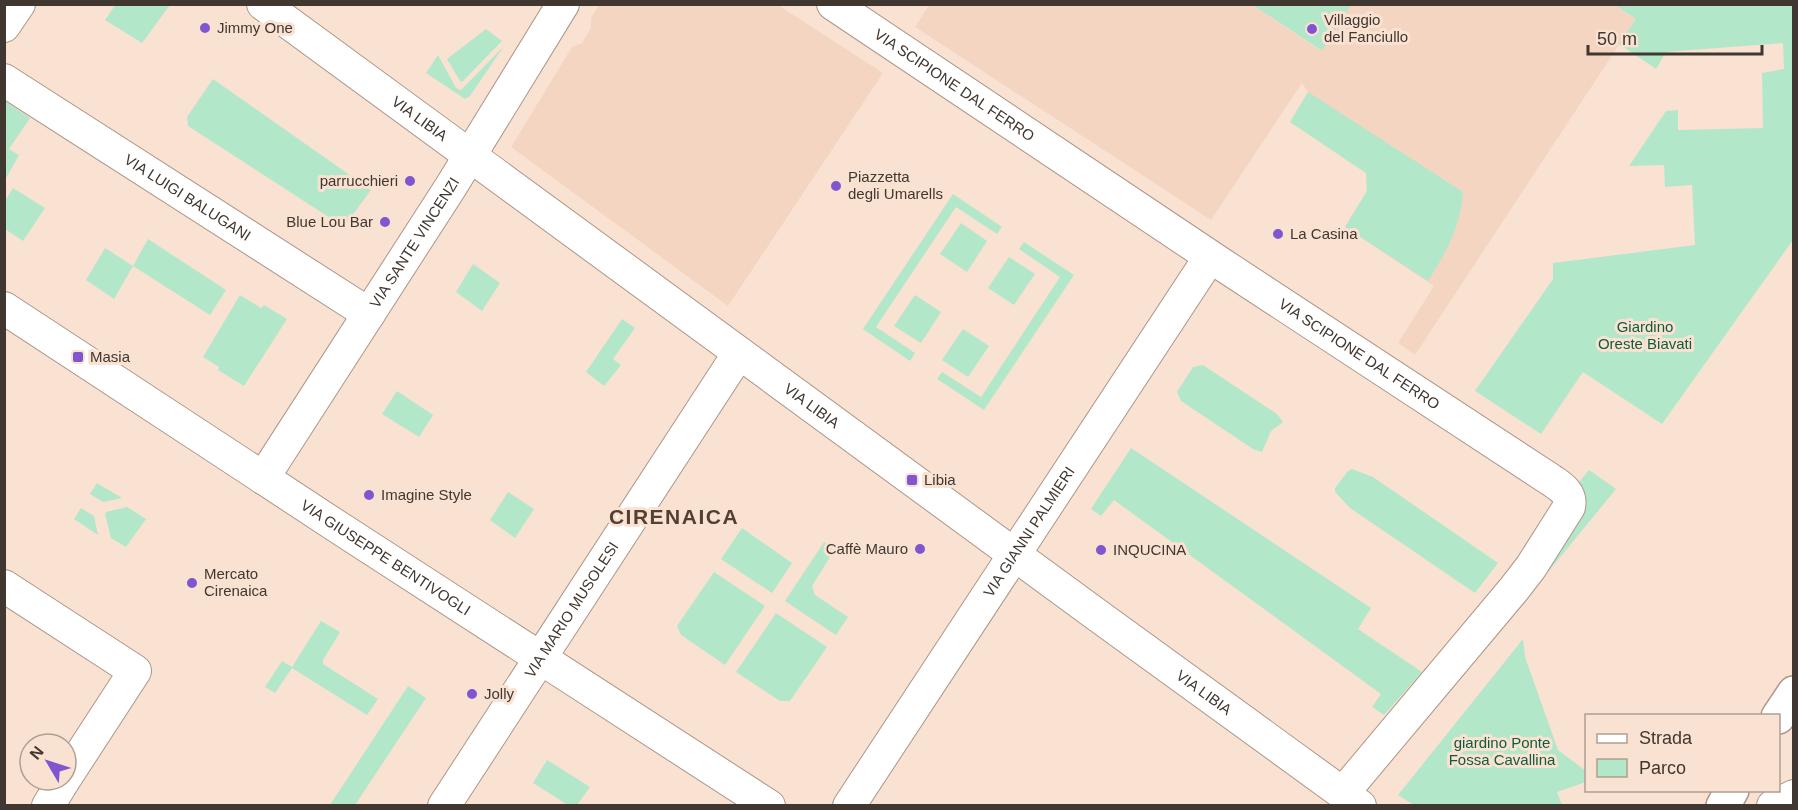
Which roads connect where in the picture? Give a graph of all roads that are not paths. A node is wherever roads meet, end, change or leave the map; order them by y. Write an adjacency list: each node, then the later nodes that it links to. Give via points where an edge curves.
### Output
1 (19, 4): 5 (street)
2 (263, 4): 7 (street, VIA LIBIA)
3 (563, 4): 7 (street, VIA SANTE VINCENZI)
4 (833, 4): 8 (street, VIA SCIPIONE DAL FERRO)
5 (4, 26)
6 (4, 80): 10 (street, VIA LUIGI BALUGANI)
7 (470, 156): 10 (street, VIA SANTE VINCENZI); 11 (street, VIA LIBIA)
8 (1210, 256): 13 (street, VIA GIANNI PALMIERI); 22 (street, VIA SCIPIONE DAL FERRO, via 1569,495 1569,507 1531,567 1420,703)
9 (4, 308): 12 (street, VIA GIUSEPPE BENTIVOGLI)
10 (369, 314): 12 (street, VIA SANTE VINCENZI)
11 (739, 353): 13 (street, VIA LIBIA); 15 (street, VIA MARIO MUSOLESI)
12 (263, 478): 15 (street, VIA GIUSEPPE BENTIVOGLI)
13 (1015, 555): 22 (street, VIA LIBIA); 26 (street, VIA GIANNI PALMIERI)
14 (4, 586): 18 (street, via 135,671)
15 (540, 657): 24 (street, VIA MARIO MUSOLESI); 25 (street, VIA GIUSEPPE BENTIVOGLI)
16 (1794, 693): 17 (main road)
17 (1780, 715)
18 (78, 759)
19 (57, 792): 23 (street)
20 (1731, 792): 27 (main road)
21 (1794, 796): 28 (street)
22 (1352, 799)
23 (48, 806)
24 (444, 806)
25 (769, 806)
26 (849, 806)
27 (1723, 806)
28 (1773, 806)

